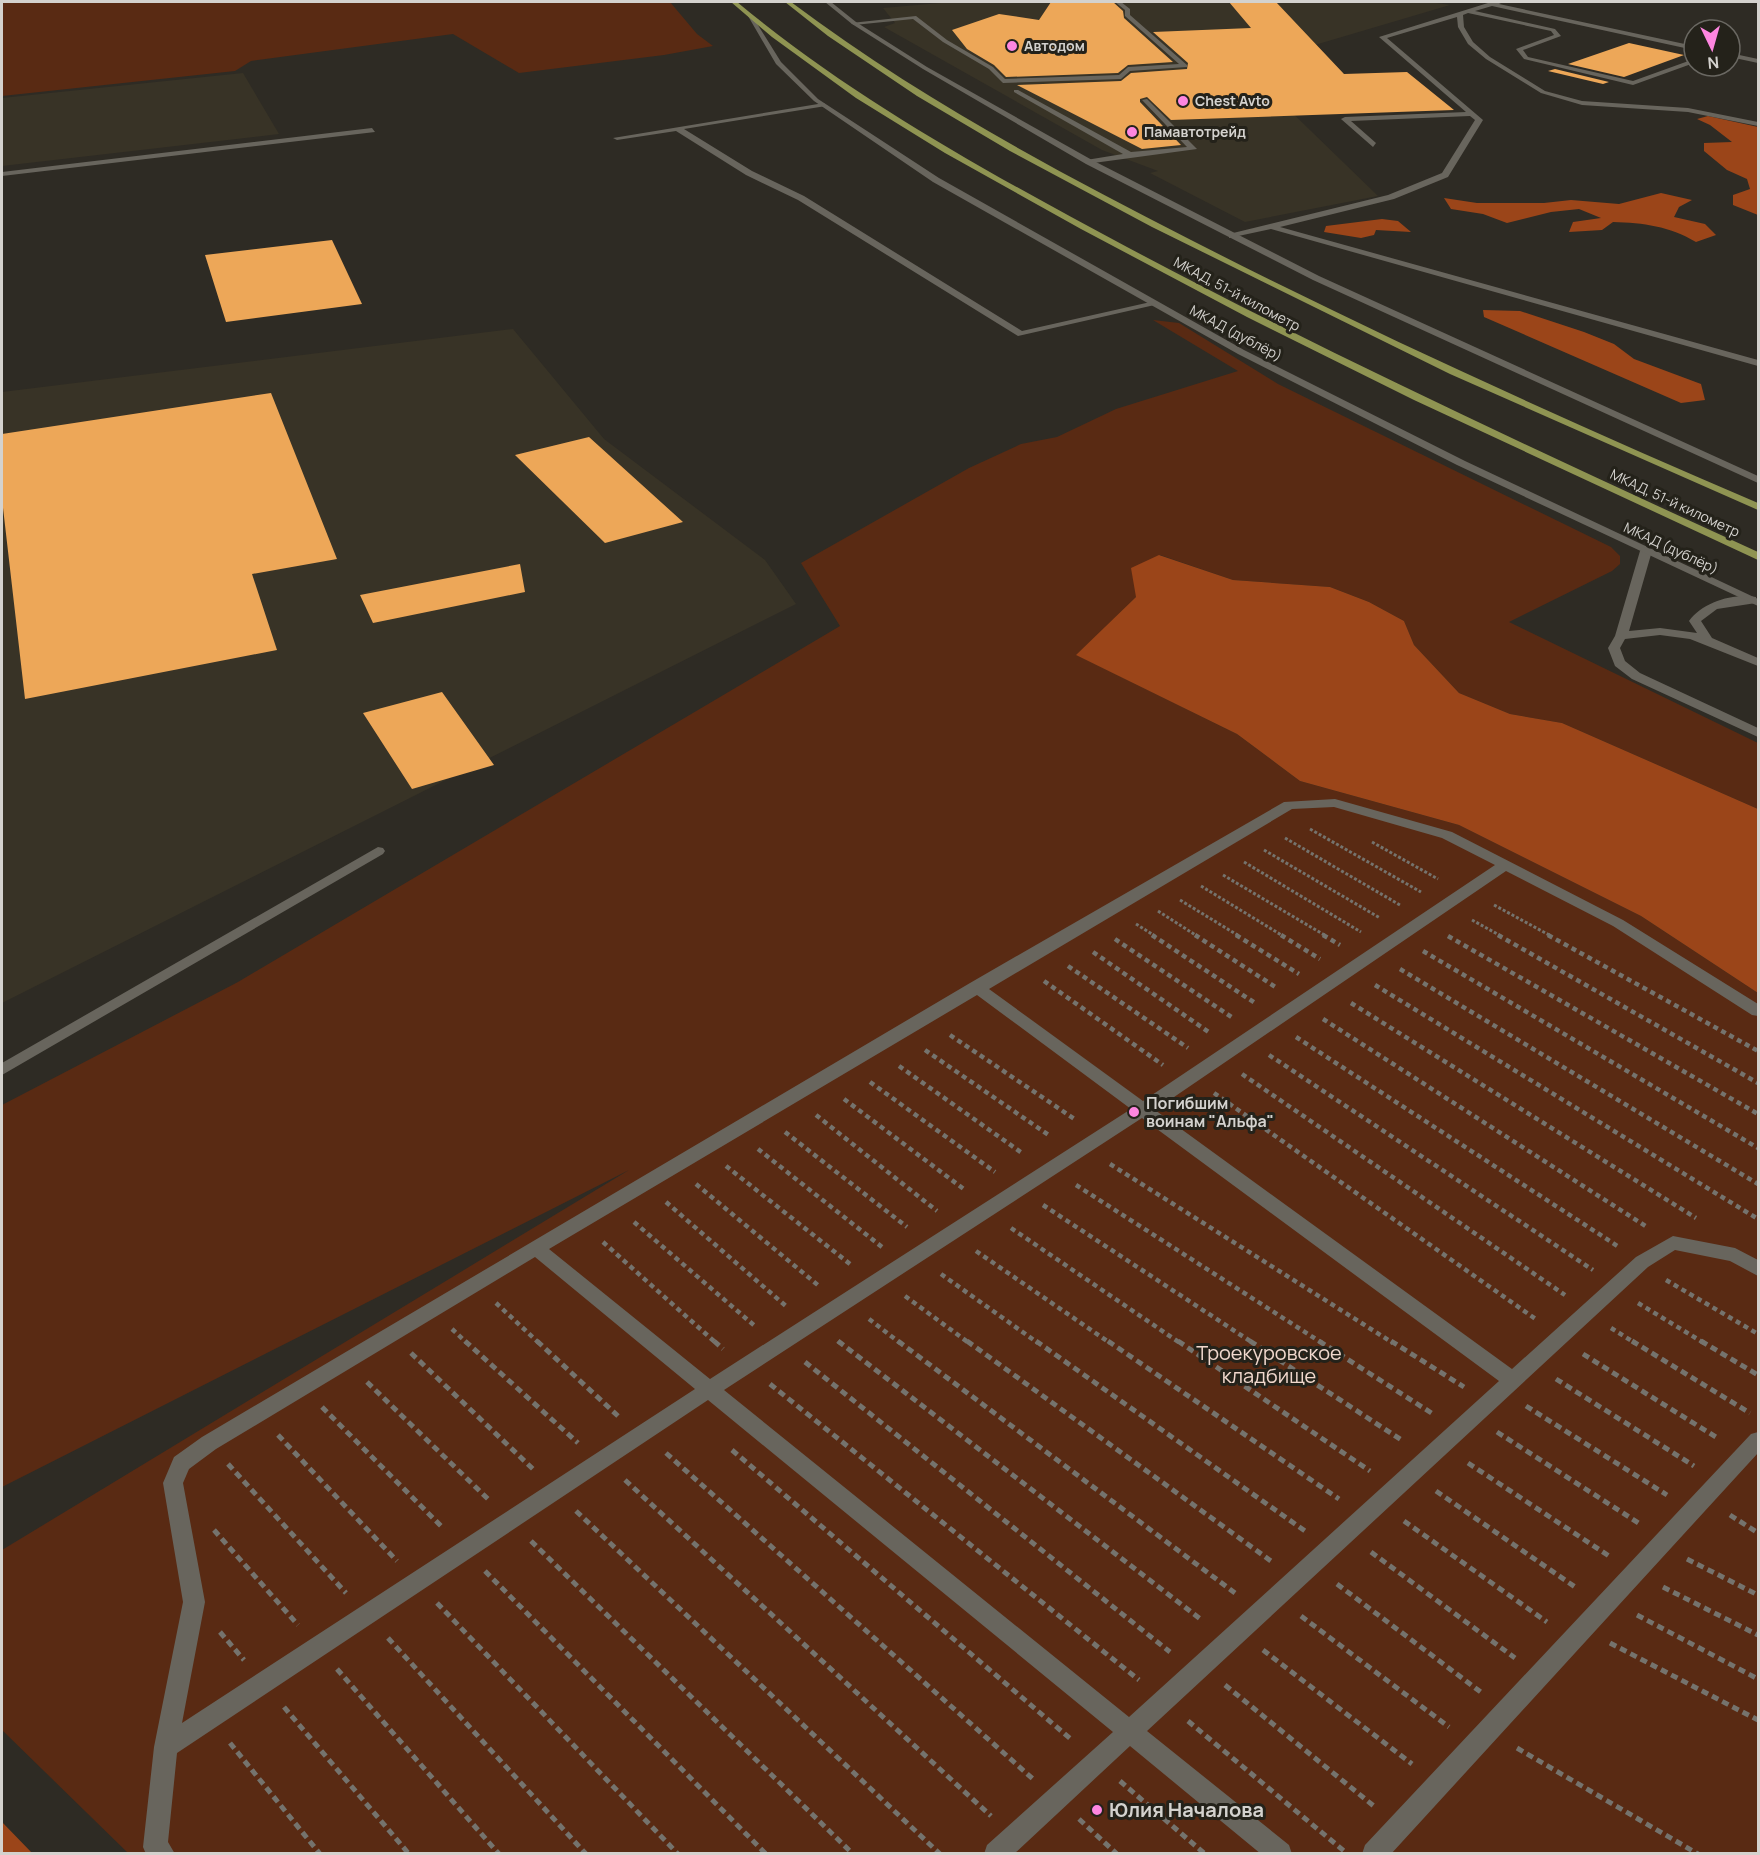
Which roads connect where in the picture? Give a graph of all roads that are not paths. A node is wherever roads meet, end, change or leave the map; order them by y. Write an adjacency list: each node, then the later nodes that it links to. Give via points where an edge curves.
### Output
1 (734, 2): 8 (highway, МКАД, 51-й километр)
2 (789, 2): 31 (highway, МКАД, 51-й километр, via 888,73 984,133 1245,272 1566,425)
3 (828, 2): 9 (street)
4 (1118, 2): 9 (street, via 1128,10 1127,15 1185,66 1128,69 1121,77 1003,81 991,68 914,17)
5 (1500, 2): 6 (street)
6 (1490, 4): 7 (street); 10 (street)
7 (1463, 13): 13 (street, via 1553,30 1558,36 1519,49 1526,58 1633,83); 17 (street, via 1382,37); 18 (street, via 1461,27 1470,43 1544,92 1582,104 1688,110)
8 (751, 16): 16 (street, МКАД (дублёр), via 778,63); 33 (highway, МКАД, 51-й километр, via 836,80 931,140 1207,294 1516,445)
9 (855, 23): 24 (street, via 1024,127)
10 (1682, 45)
11 (1742, 58): 12 (street)
12 (1758, 61)
13 (1682, 65)
14 (1016, 91): 23 (street)
15 (1145, 100): 23 (street, via 1193,149)
16 (824, 105): 19 (street); 28 (street, МКАД (дублёр), via 936,180)
17 (1472, 114): 22 (street, via 1346,119); 26 (street, via 1479,120 1445,175 1391,197)
18 (1758, 124)
19 (677, 129): 21 (street); 28 (street, via 748,173 801,198 1021,334)
20 (372, 130): 25 (street)
21 (617, 138)
22 (1373, 145)
23 (1131, 155): 24 (street)
24 (1089, 162): 27 (street)
25 (2, 174)
26 (1272, 227): 27 (street); 29 (street)
27 (1232, 236): 30 (street)
28 (1155, 304): 32 (street, МКАД (дублёр), via 1240,352)
29 (1758, 363)
30 (1758, 480)
31 (1758, 507)
32 (1646, 551): 34 (street, МКАД (дублёр)); 35 (street)
33 (1758, 556)
34 (1755, 602): 36 (street, via 1721,603 1702,610 1695,621)
35 (1621, 636): 36 (street, via 1649,630); 38 (street, via 1614,648 1619,663 1636,676)
36 (1706, 638): 37 (street)
37 (1758, 662)
38 (1758, 734)
39 (378, 851): 43 (street)
40 (1506, 864): 41 (street, via 1447,835 1335,803 1289,805); 42 (street, via 1618,923); 44 (street)
41 (976, 987): 44 (street); 45 (street)
42 (1758, 1011)
43 (2, 1070)
44 (1142, 1110): 47 (street); 48 (street)
45 (536, 1248): 47 (street); 51 (street, via 181,1463 173,1483 194,1602)
46 (1758, 1269): 48 (street, via 1735,1255 1673,1243 1641,1264)
47 (710, 1389): 50 (street); 51 (street)
48 (1488, 1404): 50 (street)
49 (1752, 1448): 55 (street)
50 (1129, 1731): 53 (street); 54 (street)
51 (166, 1747): 52 (street, via 155,1847)
52 (163, 1854)
53 (996, 1854)
54 (1280, 1854)
55 (1374, 1854)

